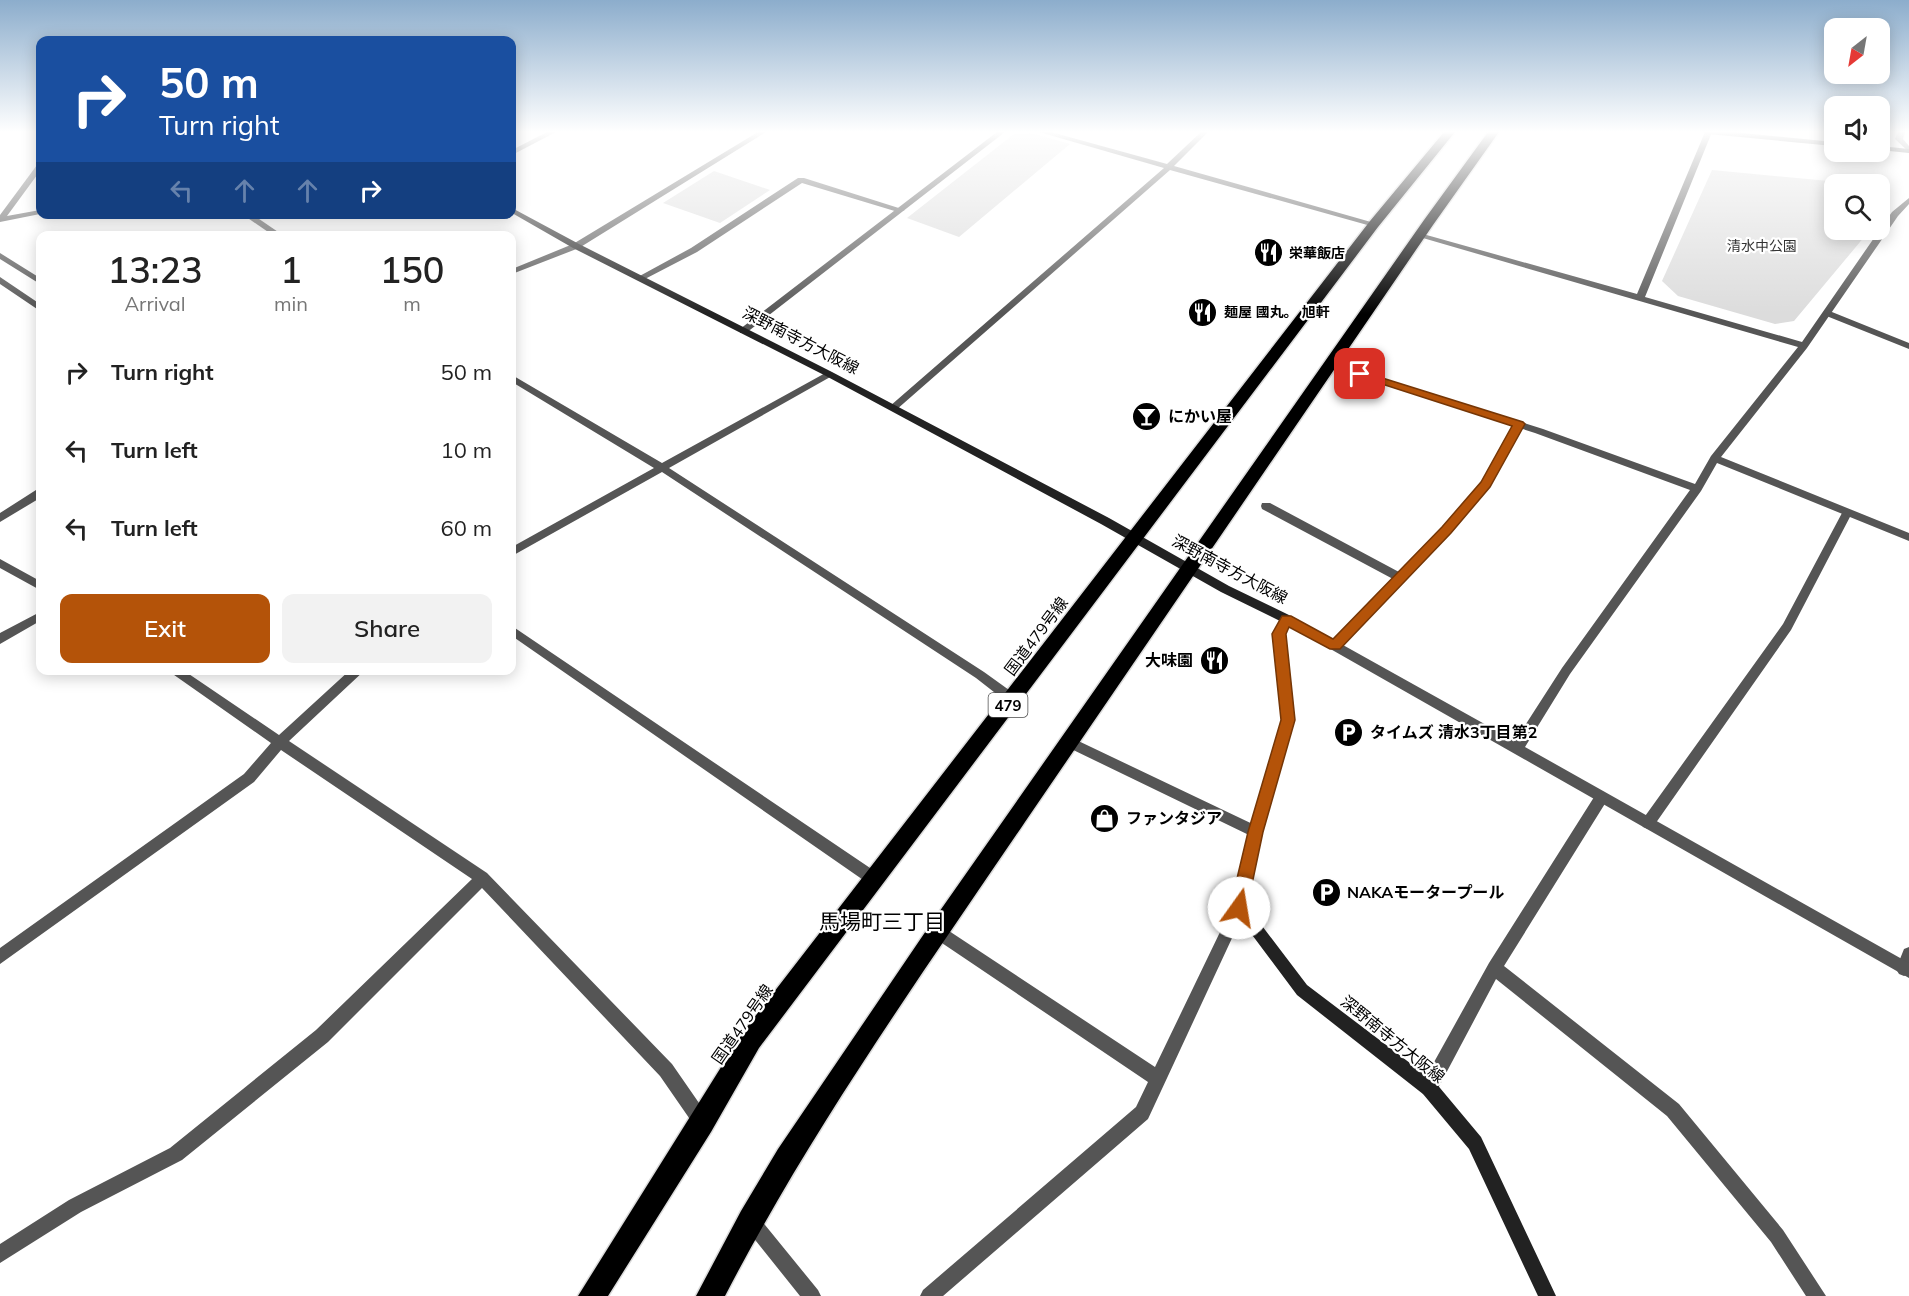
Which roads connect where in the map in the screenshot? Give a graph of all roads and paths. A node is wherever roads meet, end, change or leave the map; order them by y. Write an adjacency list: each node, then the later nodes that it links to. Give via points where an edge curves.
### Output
1 (21, 192): 16 (street)
2 (664, 192): 20 (street)
3 (782, 192): 23 (street, via 694,250)
4 (843, 192): 12 (street)
5 (924, 192): 12 (street)
6 (1140, 192): 35 (street)
7 (1258, 192): 17 (street)
8 (1400, 192): 17 (highway, 国道479号線 / 479)
9 (1451, 192): 19 (highway)
10 (1684, 192): 26 (street)
11 (1909, 200): 28 (street, via 1895,214)
12 (901, 210): 29 (street)
13 (516, 212): 20 (main road, 深野南寺方大阪線)
14 (36, 213): 16 (street)
15 (254, 219): 18 (street)
16 (0, 220)
17 (1374, 224): 45 (highway, 国道479号線 / 479)
18 (272, 231)
19 (1420, 236): 26 (street); 32 (highway)
20 (576, 246): 22 (street); 23 (main road, 深野南寺方大阪線)
21 (0, 255): 24 (street)
22 (516, 270)
23 (640, 278): 29 (main road, 深野南寺方大阪線)
24 (36, 279)
25 (0, 280): 27 (street)
26 (1640, 298): 30 (street)
27 (36, 305)
28 (1827, 313): 30 (street); 31 (street)
29 (743, 331): 33 (main road, 深野南寺方大阪線)
30 (1804, 346): 37 (street)
31 (1909, 346)
32 (1330, 365): 36 (street); 48 (highway)
33 (829, 374): 35 (main road, 深野南寺方大阪線); 38 (street)
34 (516, 380): 38 (street)
35 (892, 408): 45 (main road, 深野南寺方大阪線)
36 (1519, 424): 39 (street); 49 (street, via 1486,484)
37 (1715, 458): 39 (street); 42 (street)
38 (662, 468): 46 (street); 58 (street)
39 (1697, 489): 61 (street, via 1566,671)
40 (36, 496): 43 (street)
41 (1266, 506): 49 (street)
42 (1847, 513): 44 (street); 63 (street, via 1787,627)
43 (0, 518)
44 (1909, 537)
45 (1134, 539): 48 (main road, 深野南寺方大阪線); 58 (highway, 国道479号線 / 479)
46 (516, 550)
47 (0, 563): 50 (street)
48 (1188, 568): 52 (main road, 深野南寺方大阪線); 60 (highway)
49 (1401, 578): 55 (street)
50 (36, 584)
51 (36, 618): 54 (street)
52 (1287, 619): 55 (street); 64 (main road, 深野南寺方大阪線, via 1279,634 1288,720)
53 (516, 633): 66 (street)
54 (0, 639)
55 (1335, 646): 61 (street)
56 (181, 675): 59 (street)
57 (354, 675): 59 (street)
58 (1012, 699): 66 (highway, 国道479号線 / 479)
59 (281, 741): 65 (street); 69 (street, via 249,778)
60 (1070, 742): 64 (street); 68 (highway)
61 (1516, 750): 62 (street)
62 (1601, 798): 63 (street); 71 (street)
63 (1648, 823): 70 (street)
64 (1256, 832): 67 (main road, 深野南寺方大阪線)
65 (482, 878): 74 (street, via 666,1070); 76 (street, via 322,1036 177,1154 75,1206)
66 (874, 879): 74 (highway, 国道479号線 / 479, via 751,1040)
67 (1239, 908): 72 (street); 73 (main road, 深野南寺方大阪線, via 1302,990)
68 (938, 932): 72 (street); 75 (highway)
69 (0, 957)
70 (1907, 965)
71 (1494, 968): 73 (street); 82 (street, via 1673,1110 1778,1236)
72 (1157, 1078): 80 (street, via 1142,1113)
73 (1429, 1088): 81 (main road, 深野南寺方大阪線, via 1475,1143)
74 (702, 1124): 77 (highway, 国道479号線 / 479)
75 (750, 1220): 78 (highway); 79 (street)
76 (0, 1254)
77 (592, 1296)
78 (710, 1296)
79 (812, 1296)
80 (929, 1296)
81 (1547, 1296)
82 (1817, 1296)

